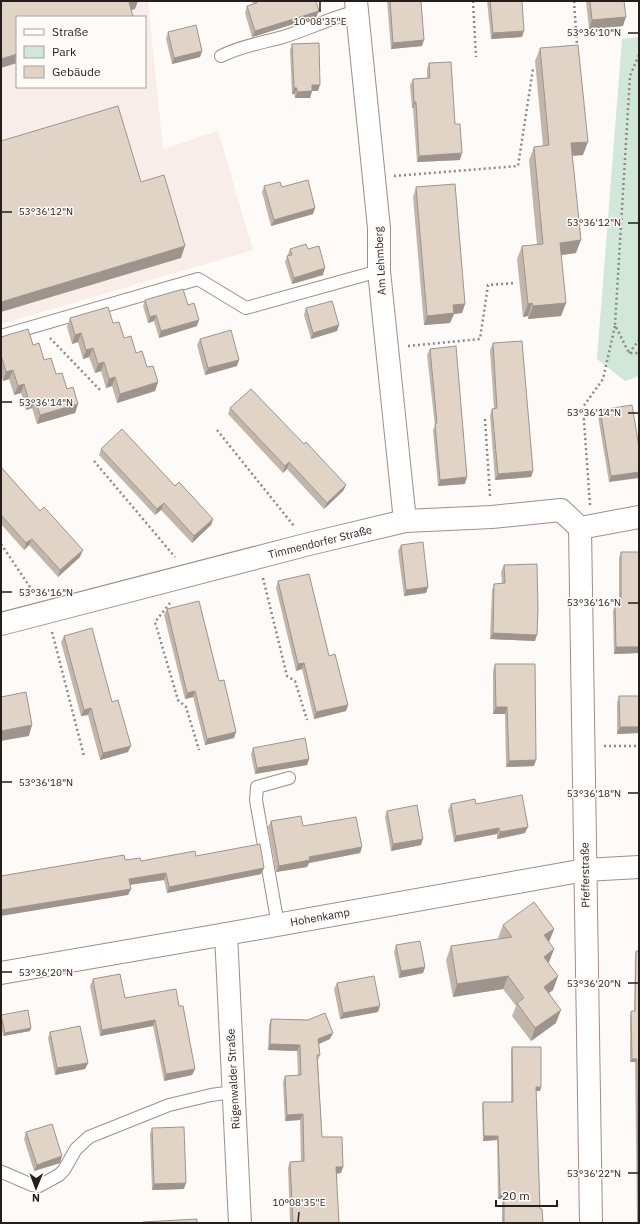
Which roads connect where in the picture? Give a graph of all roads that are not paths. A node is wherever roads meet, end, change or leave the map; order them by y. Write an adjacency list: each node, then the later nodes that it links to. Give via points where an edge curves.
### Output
1 (356, 6): 2 (lane, via 314,26 235,48); 3 (street, Am Lehmberg, via 379,228)
2 (221, 56)
3 (380, 271): 4 (lane, via 246,308 198,279); 6 (street, Am Lehmberg)
4 (1, 336)
5 (639, 517): 7 (street)
6 (405, 521): 7 (street, Timmendorfer Straße, via 492,517 561,510); 8 (street, Timmendorfer Straße)
7 (585, 527): 11 (street, Pfefferstraße)
8 (1, 624)
9 (289, 778): 12 (lane, via 256,787 256,800)
10 (639, 867): 11 (street, Hohenkamp)
11 (585, 870): 12 (street, Hohenkamp); 18 (street, Pfefferstraße)
12 (278, 924): 13 (street, Hohenkamp)
13 (226, 934): 14 (street, Hohenkamp); 15 (street, Rügenwalder Straße)
14 (1, 973)
15 (234, 1092): 16 (lane, via 169,1105 89,1137 76,1149 59,1175 39,1186); 17 (street, Rügenwalder Straße)
16 (2, 1172)
17 (240, 1223)
18 (591, 1223)

